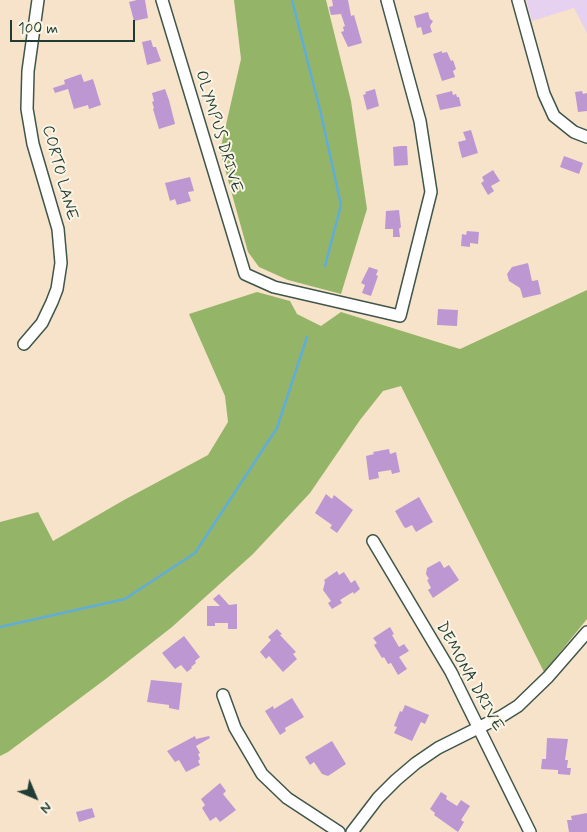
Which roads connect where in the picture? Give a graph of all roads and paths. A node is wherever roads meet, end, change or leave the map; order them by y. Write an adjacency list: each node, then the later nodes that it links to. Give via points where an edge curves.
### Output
1 (38, 0): 6 (street, CORTO LANE, via 28,71 27,109 33,144 58,229 61,262 52,302 42,323)
2 (162, 0): 3 (street, OLYMPUS DRIVE, via 245,274 274,287 400,316 431,192 420,121)
3 (387, 0)
4 (518, 0): 5 (street, via 544,94 554,116 574,132)
5 (587, 137)
6 (24, 344)
7 (373, 541): 10 (street, DEMONA DRIVE, via 451,672)
8 (587, 632): 10 (street, via 525,700)
9 (223, 695): 11 (street, via 235,728 262,774 287,798)
10 (480, 728): 12 (street, via 438,748 409,769 378,798); 13 (street, DEMONA DRIVE)
11 (339, 832)
12 (352, 832)
13 (530, 832)

